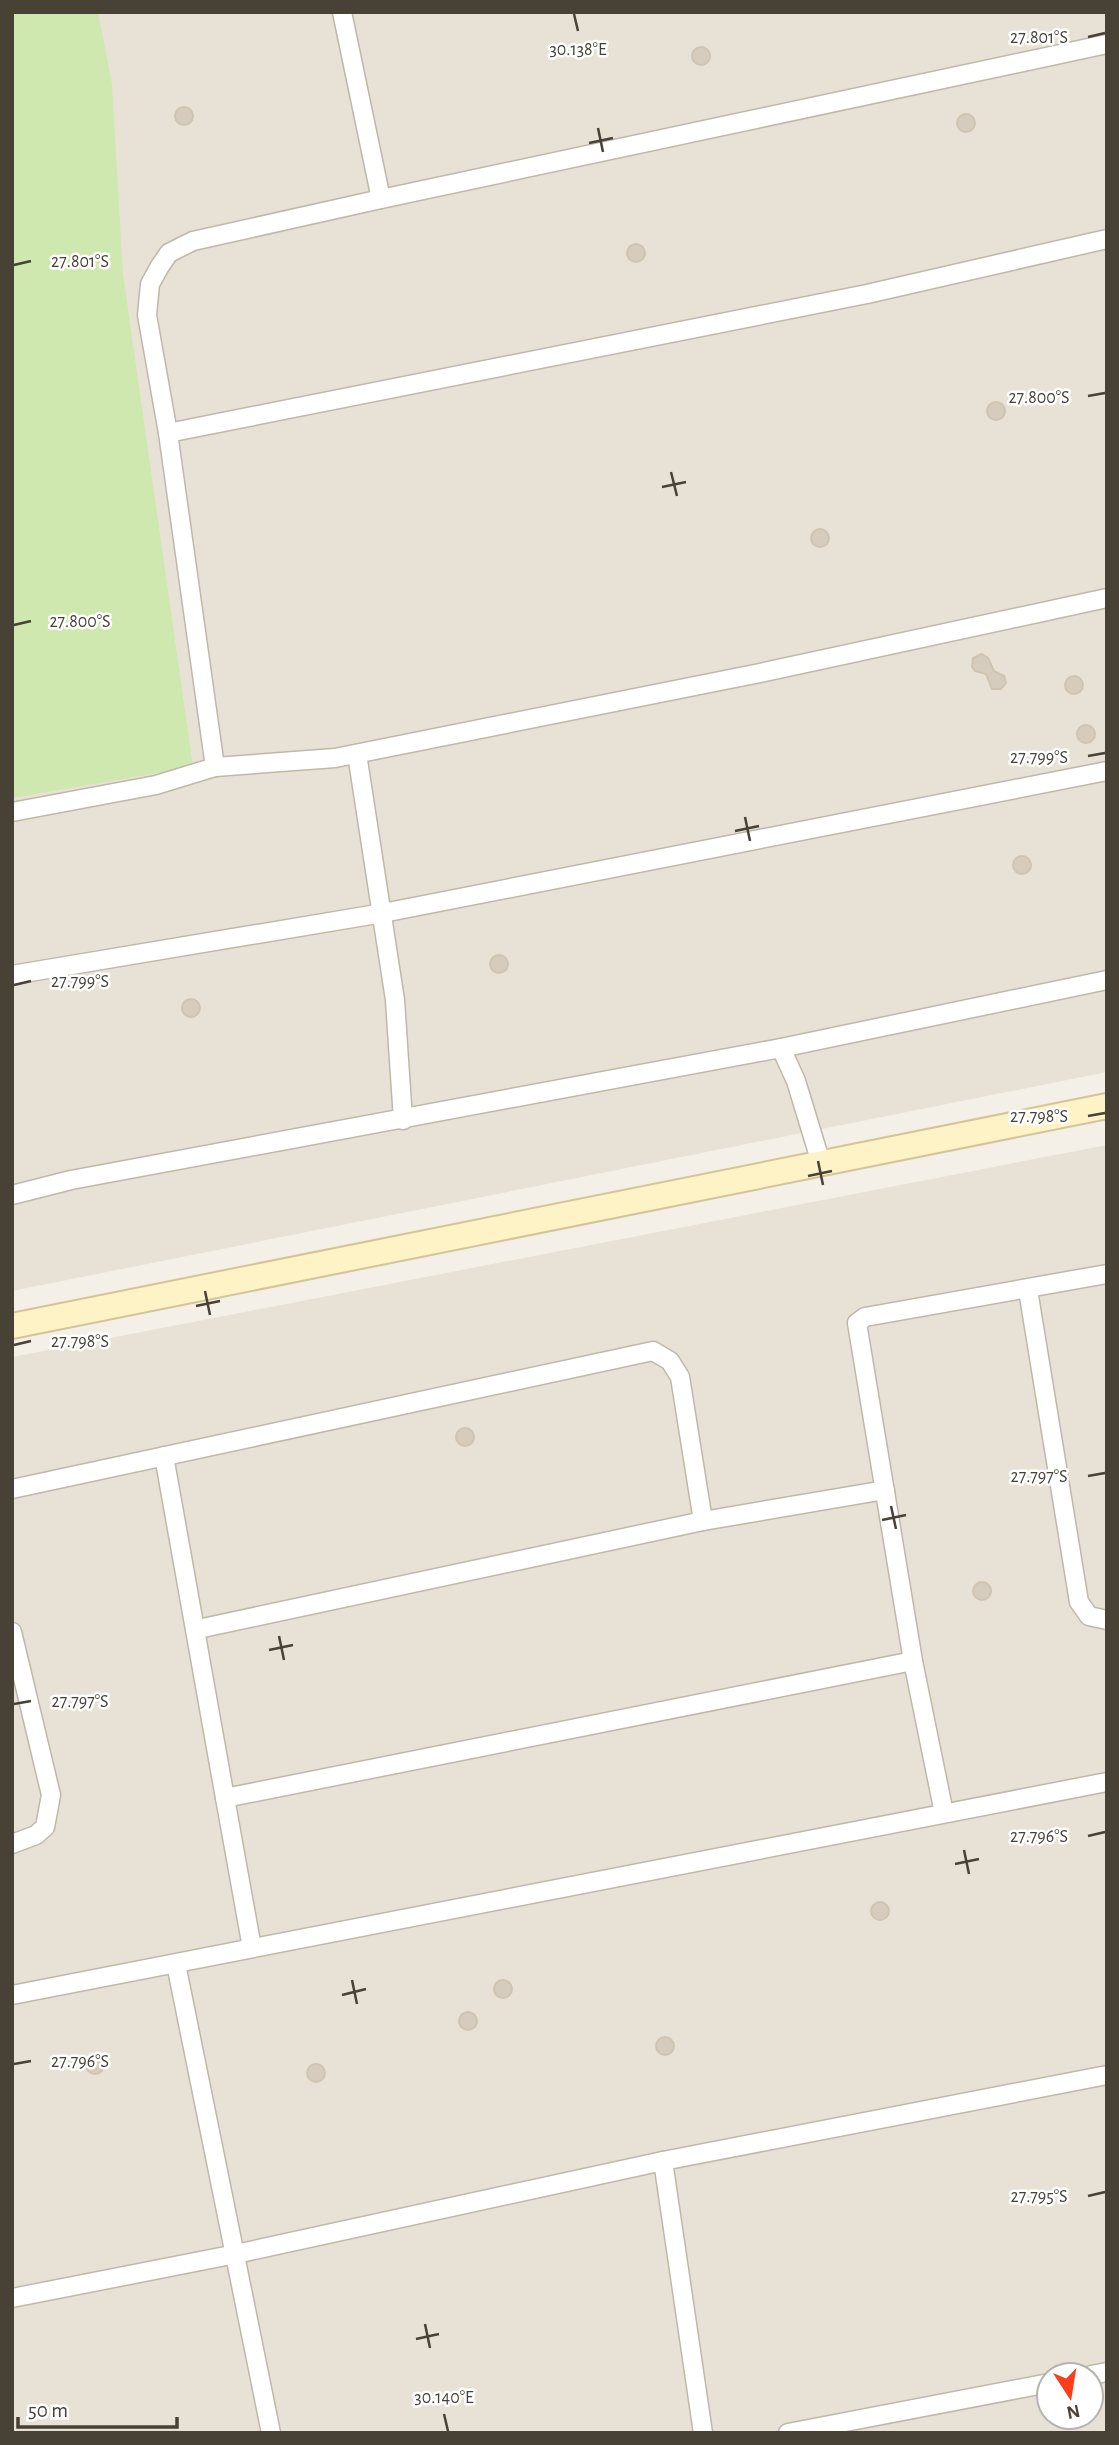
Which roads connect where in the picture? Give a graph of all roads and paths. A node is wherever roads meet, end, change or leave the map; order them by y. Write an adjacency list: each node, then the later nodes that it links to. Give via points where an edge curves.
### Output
1 (342, 12): 3 (street)
2 (1107, 44): 3 (street)
3 (381, 199): 5 (street, via 193,241 169,253 150,284 147,315)
4 (1107, 239): 5 (street, via 867,294)
5 (168, 433): 8 (street)
6 (1107, 598): 7 (street)
7 (357, 754): 8 (street); 11 (street)
8 (215, 767): 10 (street, via 156,785)
9 (1107, 771): 11 (street)
10 (12, 812)
11 (383, 913): 12 (street); 16 (street, via 395,1000)
12 (12, 975)
13 (1107, 980): 14 (street)
14 (780, 1048): 16 (street); 17 (street, via 796,1080)
15 (1107, 1106): 17 (street)
16 (403, 1120): 18 (street)
17 (821, 1163): 21 (street)
18 (12, 1195)
19 (1107, 1274): 20 (street)
20 (1028, 1290): 24 (street, via 865,1317 857,1323); 26 (street, via 1079,1602 1089,1616)
21 (12, 1326)
22 (164, 1456): 23 (street); 25 (street, via 653,1351 670,1360 680,1377); 27 (street)
23 (12, 1489)
24 (885, 1489): 25 (street); 29 (street)
25 (703, 1521): 27 (street)
26 (1107, 1620)
27 (198, 1629): 31 (street)
28 (12, 1632): 33 (street, via 51,1795 45,1828)
29 (913, 1661): 31 (street); 32 (street)
30 (1107, 1782): 32 (street)
31 (225, 1798): 34 (street)
32 (944, 1813): 34 (street)
33 (12, 1844)
34 (252, 1948): 35 (street)
35 (176, 1964): 36 (street); 39 (street)
36 (12, 1995)
37 (1107, 2075): 38 (street)
38 (663, 2161): 39 (street); 43 (street)
39 (236, 2254): 40 (street); 42 (street)
40 (12, 2298)
41 (1035, 2386): 44 (street)
42 (271, 2433)
43 (703, 2433)
44 (789, 2433)

